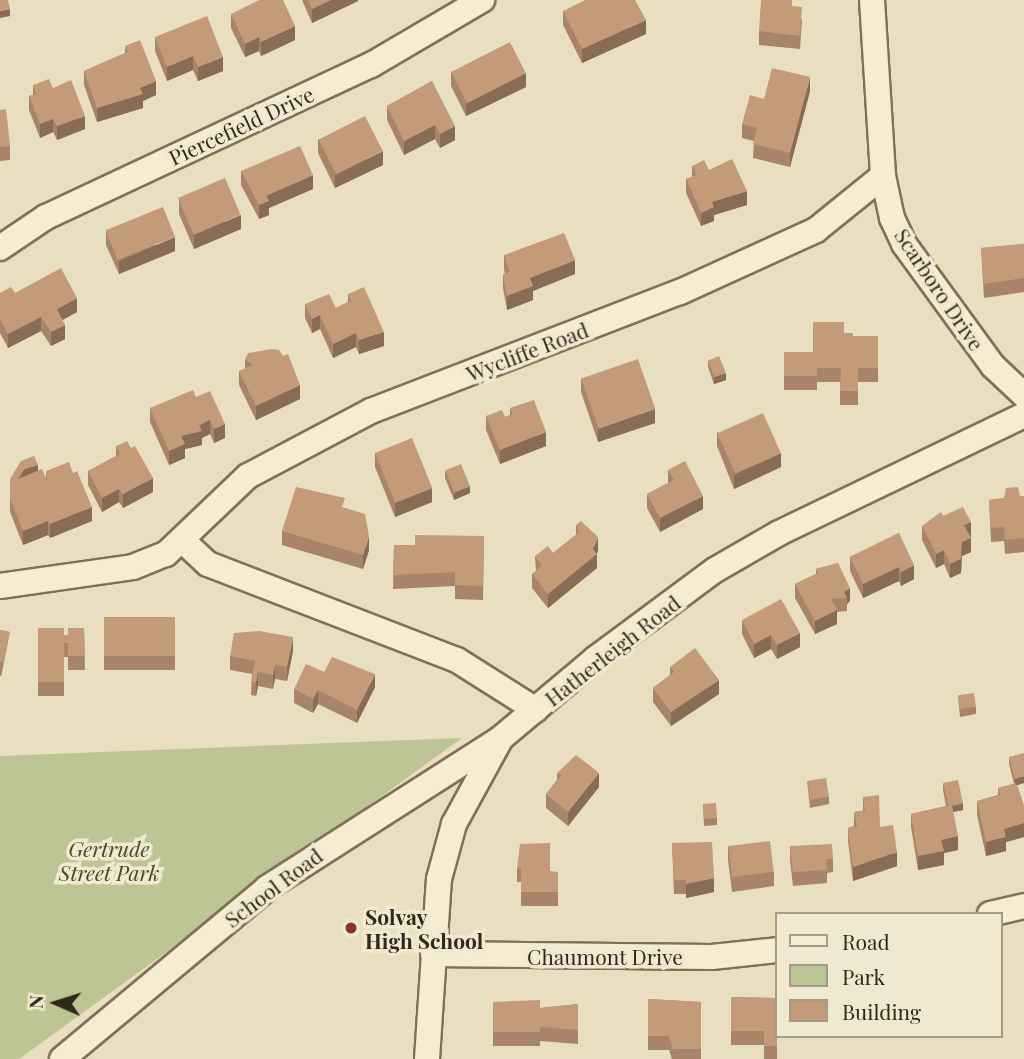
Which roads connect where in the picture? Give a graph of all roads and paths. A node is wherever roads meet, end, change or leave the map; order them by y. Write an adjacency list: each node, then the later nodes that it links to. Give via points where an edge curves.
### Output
1 (482, 0): 4 (street, Piercefield Drive, via 371,65 46,217)
2 (872, 0): 3 (street, Scarboro Drive)
3 (883, 176): 5 (street, Scarboro Drive, via 892,218 904,244 993,366); 7 (street, Wycliffe Road, via 816,230 705,281 371,411 248,475)
4 (0, 248)
5 (1024, 396)
6 (1024, 415): 9 (street, Hatherleigh Road, via 779,533 715,570 595,659)
7 (182, 540): 8 (street, Wycliffe Road, via 166,554 133,567); 9 (street, via 208,565 457,660)
8 (0, 586)
9 (536, 710): 10 (street, Hatherleigh Road)
10 (501, 738): 14 (street, Hatherleigh Road, via 454,824 439,879); 15 (street, School Road, via 286,874)
11 (1024, 906): 12 (street)
12 (998, 912)
13 (776, 950): 14 (street, Chaumont Drive, via 712,957)
14 (433, 954): 16 (street, Hatherleigh Road)
15 (62, 1059)
16 (427, 1059)

